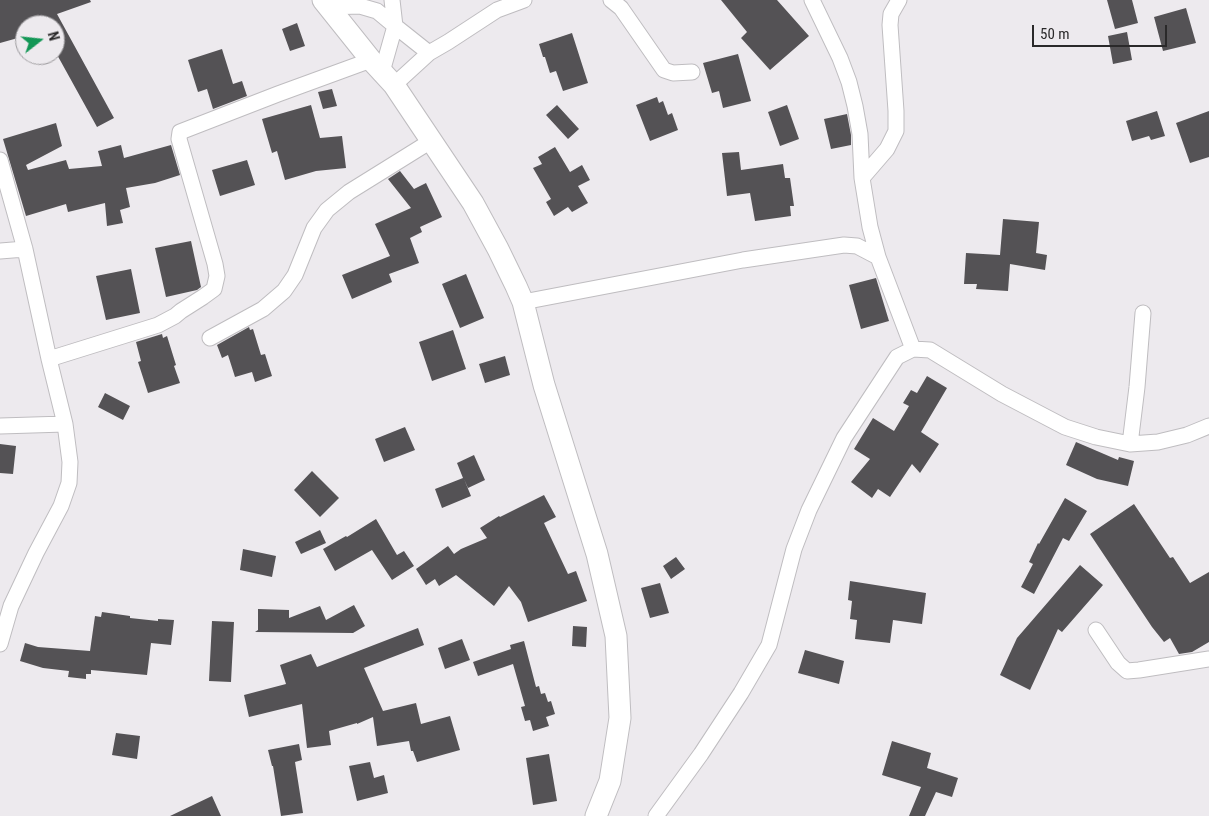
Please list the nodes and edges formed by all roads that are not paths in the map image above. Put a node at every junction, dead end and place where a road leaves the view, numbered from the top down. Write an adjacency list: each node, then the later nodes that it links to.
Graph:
1 (392, 0): 7 (street)
2 (524, 0): 8 (street)
3 (611, 0): 10 (street)
4 (812, 0): 13 (street)
5 (899, 0): 13 (street)
6 (326, 3): 7 (street); 9 (street)
7 (395, 26): 8 (street); 9 (street)
8 (429, 53): 9 (street)
9 (382, 72): 11 (street); 21 (street)
10 (692, 72)
11 (430, 141): 17 (street); 19 (street)
12 (0, 160): 14 (street)
13 (862, 178): 16 (street)
14 (25, 249): 15 (street); 21 (street)
15 (0, 251)
16 (878, 257): 17 (street); 20 (street)
17 (523, 302): 29 (street)
18 (1143, 313): 25 (street)
19 (210, 338)
20 (913, 349): 25 (street); 30 (street)
21 (49, 359): 22 (street)
22 (65, 424): 23 (street); 27 (street)
23 (0, 426)
24 (1209, 426): 25 (street)
25 (1130, 444)
26 (1096, 630): 28 (street)
27 (0, 641)
28 (1209, 659)
29 (596, 816)
30 (656, 816)

